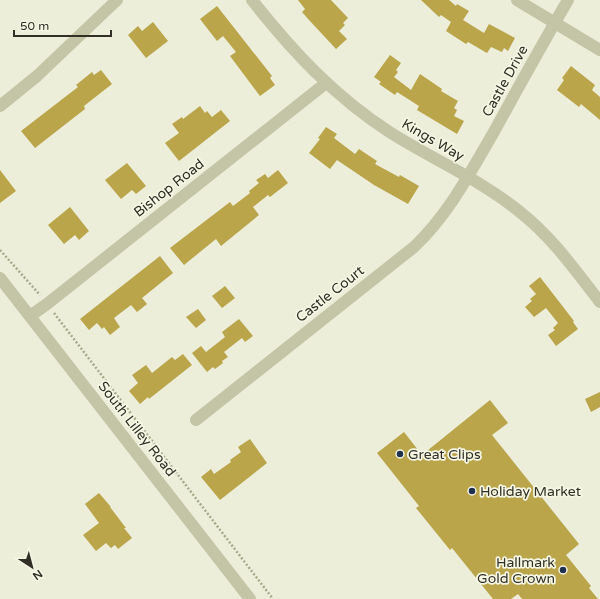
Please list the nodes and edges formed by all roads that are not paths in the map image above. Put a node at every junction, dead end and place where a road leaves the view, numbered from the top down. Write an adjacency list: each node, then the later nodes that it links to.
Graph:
1 (117, 0): 8 (street)
2 (252, 0): 7 (street, Kings Way)
3 (517, 0): 5 (street)
4 (568, 0): 5 (street, Castle Drive)
5 (555, 22): 6 (street); 9 (street, Castle Drive)
6 (600, 50)
7 (326, 83): 9 (street, Kings Way); 12 (street, Bishop Road)
8 (0, 106)
9 (468, 177): 11 (street, Kings Way); 13 (street, Castle Court)
10 (0, 278): 12 (street, South Lilley Road)
11 (600, 302)
12 (30, 316): 14 (street, South Lilley Road)
13 (196, 420)
14 (250, 599)

